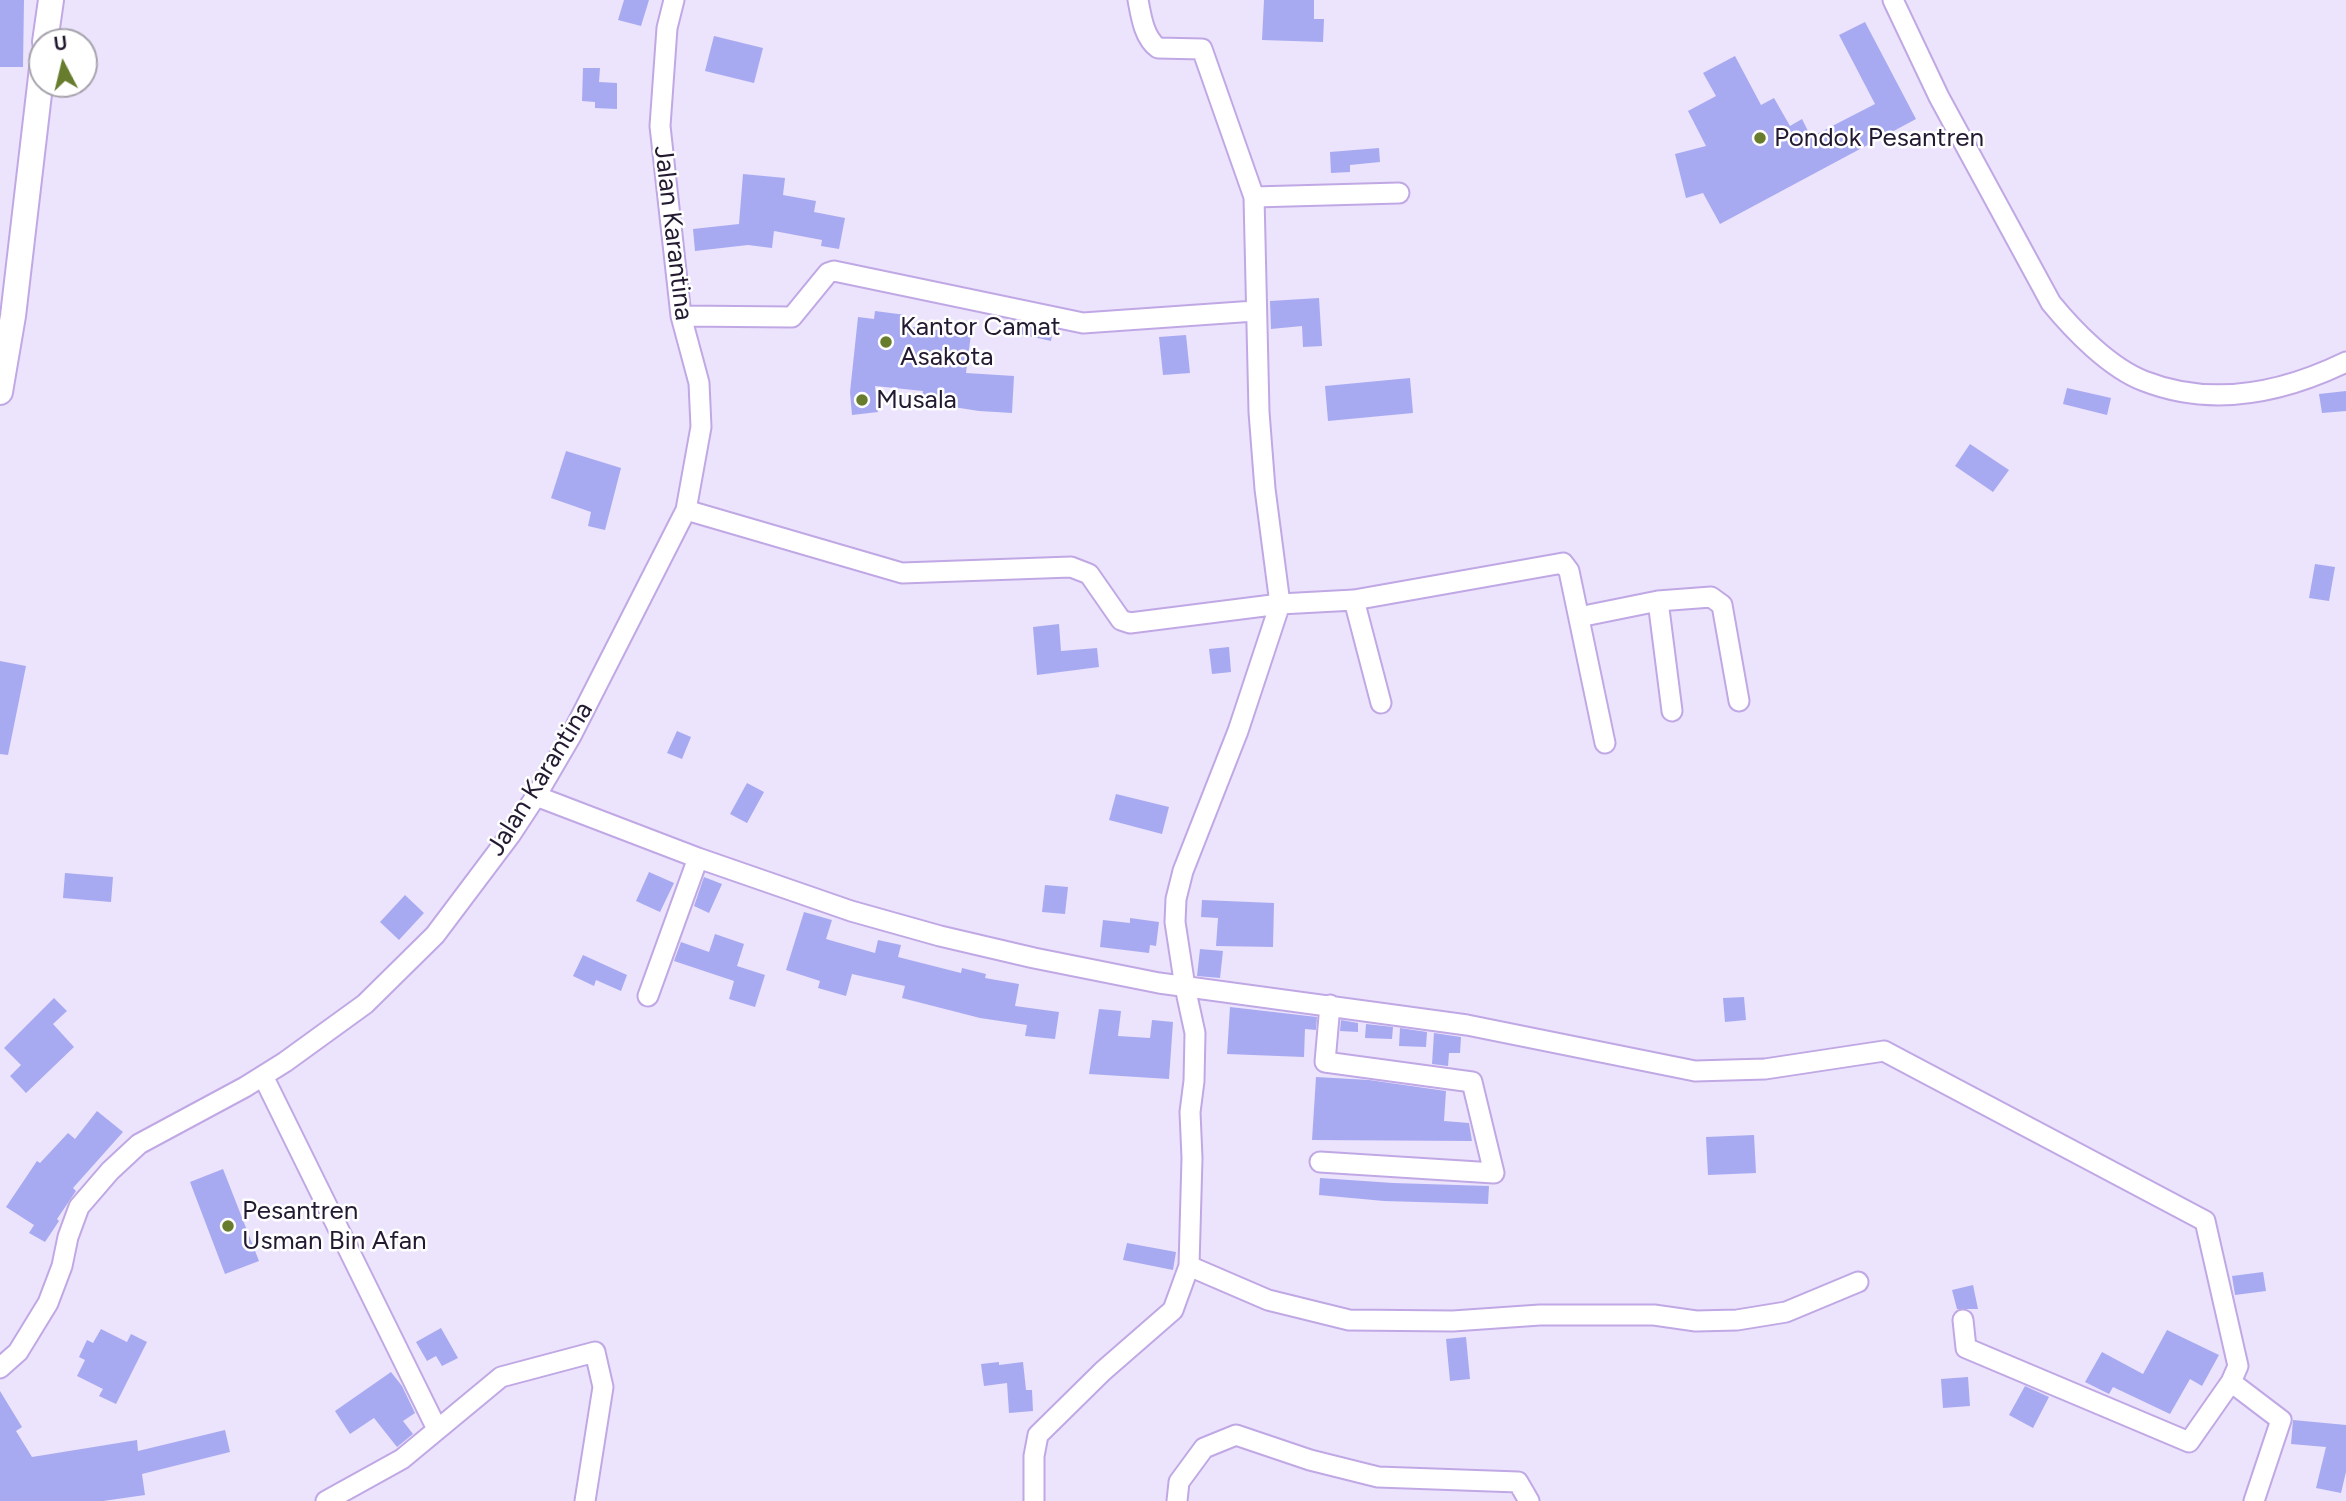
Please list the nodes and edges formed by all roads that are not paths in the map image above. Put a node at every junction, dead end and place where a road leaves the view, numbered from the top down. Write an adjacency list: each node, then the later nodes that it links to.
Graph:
1 (51, 0): 5 (main road)
2 (674, 0): 10 (street, Jalan Karantina)
3 (1138, 0): 8 (street)
4 (1893, 0): 11 (street)
5 (47, 28)
6 (38, 98): 12 (main road)
7 (1399, 193): 8 (street)
8 (1254, 197): 9 (street)
9 (1255, 311): 10 (street); 16 (street)
10 (681, 316): 13 (street, Jalan Karantina)
11 (2346, 362)
12 (0, 392)
13 (686, 510): 16 (street); 22 (street, Jalan Karantina)
14 (1354, 600): 16 (street); 17 (street); 19 (street)
15 (1658, 601): 17 (street); 18 (street); 20 (street)
16 (1280, 604): 24 (street)
17 (1579, 617): 21 (street)
18 (1739, 701)
19 (1381, 703)
20 (1672, 711)
21 (1605, 743)
22 (536, 796): 23 (street); 27 (street, Jalan Karantina)
23 (698, 858): 24 (street); 25 (street)
24 (1185, 987): 26 (street); 29 (street)
25 (648, 996)
26 (1330, 1005): 28 (street); 33 (street)
27 (263, 1076): 32 (street, Jalan Karantina); 34 (street)
28 (1320, 1162)
29 (1189, 1266): 30 (street); 38 (street)
30 (1857, 1282)
31 (1963, 1320): 33 (street)
32 (0, 1368)
33 (2231, 1382): 35 (street)
34 (438, 1429): 36 (street); 37 (street)
35 (2258, 1499)
36 (326, 1501)
37 (585, 1501)
38 (1034, 1501)
39 (1177, 1501): 40 (street)
40 (1529, 1501)

